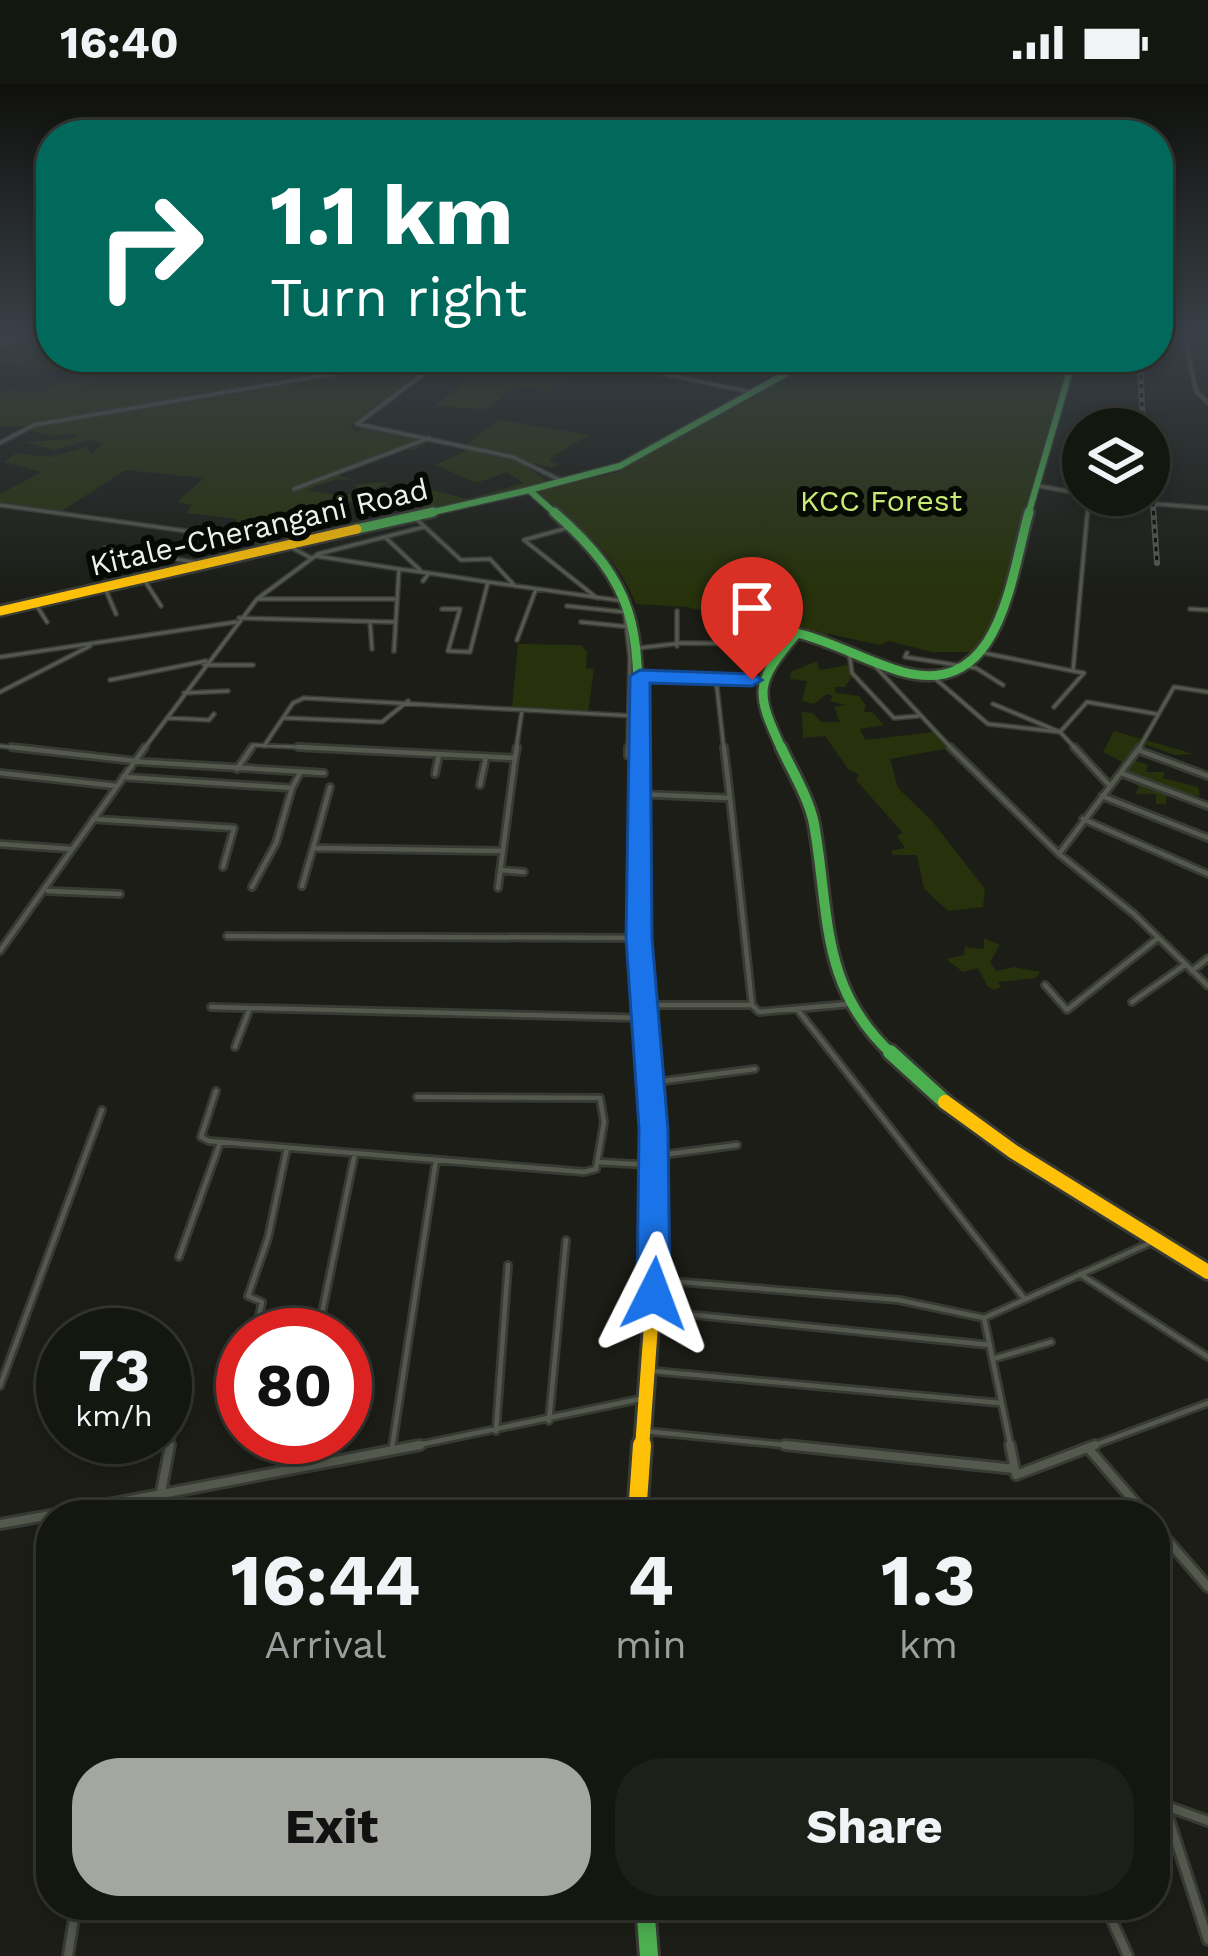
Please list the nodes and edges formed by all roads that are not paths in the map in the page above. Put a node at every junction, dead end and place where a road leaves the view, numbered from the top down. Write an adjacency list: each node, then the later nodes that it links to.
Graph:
1 (73, 418): 6 (street)
2 (364, 418): 5 (street)
3 (706, 418): 7 (main road, Kitale-Cherangani Road)
4 (1057, 418): 8 (main road)
5 (431, 438): 7 (street); 9 (street)
6 (0, 442)
7 (555, 480): 10 (main road, Kitale-Cherangani Road)
8 (1039, 486): 11 (street); 67 (main road)
9 (294, 489)
10 (529, 490): 17 (main road, Kitale-Cherangani Road); 19 (main road)
11 (1062, 490)
12 (0, 505): 14 (street)
13 (1170, 505): 15 (street)
14 (13, 507): 16 (street); 22 (street)
15 (1208, 508)
16 (0, 512)
17 (413, 516): 20 (street); 22 (main road, Kitale-Cherangani Road)
18 (1090, 516): 73 (street)
19 (574, 526): 39 (street); 41 (main road)
20 (424, 527): 21 (street); 34 (street)
21 (386, 537): 24 (street); 29 (street)
22 (287, 545): 24 (street); 27 (main road, Kitale-Cherangani Road)
23 (105, 548): 27 (street)
24 (313, 557): 26 (street); 37 (street)
25 (333, 557): 26 (street)
26 (346, 560): 28 (street)
27 (206, 563): 31 (main road, Kitale-Cherangani Road)
28 (399, 569): 29 (street); 38 (street)
29 (421, 572): 30 (street)
30 (429, 573): 32 (street); 33 (street)
31 (143, 578): 35 (main road, Kitale-Cherangani Road); 42 (street)
32 (423, 581)
33 (488, 582): 34 (street); 44 (street)
34 (516, 586): 36 (street)
35 (104, 587): 40 (main road, Kitale-Cherangani Road); 49 (street)
36 (536, 589): 39 (street); 57 (street)
37 (257, 598): 38 (street); 50 (street)
38 (394, 598): 53 (street)
39 (597, 598): 41 (street)
40 (35, 603): 46 (main road, Kitale-Cherangani Road); 51 (street)
41 (625, 605): 43 (street); 56 (main road)
42 (161, 606)
43 (567, 606)
44 (442, 609)
45 (1190, 609): 47 (street)
46 (0, 610)
47 (1208, 610)
48 (677, 611): 61 (street)
49 (116, 614)
50 (237, 620): 52 (street); 59 (street); 69 (street)
51 (47, 622)
52 (370, 622): 53 (street); 62 (street)
53 (394, 622): 64 (street)
54 (581, 622): 56 (street)
55 (734, 623): 58 (street)
56 (632, 627): 63 (main road); 90 (street)
57 (517, 640)
58 (728, 642): 60 (street); 61 (street)
59 (95, 643): 68 (street); 80 (street)
60 (785, 644): 65 (main road); 78 (main road)
61 (677, 646): 63 (street)
62 (372, 649)
63 (639, 649): 75 (main road)
64 (394, 651)
65 (849, 652): 71 (main road); 91 (street)
66 (907, 653): 72 (street)
67 (984, 653): 72 (main road); 73 (street)
68 (0, 657)
69 (205, 663): 70 (street); 77 (street); 83 (street)
70 (253, 664)
71 (874, 665): 74 (main road); 91 (street)
72 (967, 666): 74 (main road); 79 (street)
73 (1072, 671): 86 (street)
74 (932, 675): 94 (street)
75 (640, 676): 76 (street); 90 (main road)
76 (716, 679): 78 (street); 118 (street)
77 (110, 680)
78 (762, 682): 147 (main road)
79 (1003, 685)
80 (0, 692)
81 (228, 692): 83 (street)
82 (1208, 692): 89 (street)
83 (184, 693): 92 (street)
84 (408, 700): 87 (street); 93 (street); 93 (street)
85 (993, 704): 94 (street)
86 (1054, 707)
87 (522, 709): 90 (street); 101 (street)
88 (214, 714): 92 (street)
89 (1157, 714): 94 (street); 97 (street)
90 (635, 716): 99 (street); 116 (main road)
91 (918, 716): 127 (street)
92 (167, 718): 102 (street)
93 (284, 718): 96 (street)
94 (1060, 732): 113 (street)
95 (0, 746): 102 (street)
96 (265, 746): 98 (street); 103 (street)
97 (1138, 750): 107 (street); 109 (street)
98 (439, 755): 100 (street); 108 (street)
99 (628, 756)
100 (486, 757): 101 (street); 111 (street)
101 (515, 758): 126 (street)
102 (135, 761): 103 (street); 110 (street)
103 (237, 769): 104 (street)
104 (300, 772): 106 (street); 115 (street)
105 (0, 773): 112 (street)
106 (324, 773)
107 (1120, 773): 113 (street); 119 (street)
108 (434, 774)
109 (1208, 776)
110 (123, 777): 112 (street); 115 (street)
111 (480, 785)
112 (116, 786): 120 (street)
113 (1110, 786): 117 (street)
114 (330, 787): 124 (street)
115 (292, 788): 133 (street)
116 (638, 794): 118 (street); 138 (main road)
117 (1102, 796): 121 (street); 122 (street)
118 (730, 798): 148 (street)
119 (1208, 806)
120 (93, 819): 125 (street); 128 (street)
121 (1083, 820): 127 (street); 131 (street)
122 (1208, 838)
123 (0, 844): 125 (street)
124 (313, 848): 126 (street); 132 (street)
125 (71, 850): 135 (street)
126 (502, 851): 129 (street)
127 (1059, 854): 139 (street)
128 (223, 867)
129 (500, 870): 130 (street); 134 (street)
130 (524, 872)
131 (1208, 874)
132 (302, 886)
133 (252, 887)
134 (498, 888)
135 (45, 890): 136 (street); 140 (street)
136 (120, 895)
137 (227, 936): 138 (street)
138 (639, 938): 152 (main road)
139 (1159, 938): 142 (street); 144 (street)
140 (0, 951)
141 (1208, 958): 143 (street)
142 (1186, 964): 143 (street); 146 (street)
143 (1192, 970): 145 (street)
144 (1045, 985)
145 (1208, 986)
146 (1132, 1002)
147 (849, 1004): 151 (street); 167 (main road)
148 (752, 1005): 151 (street); 152 (street)
149 (211, 1006): 150 (street)
150 (250, 1008): 152 (street); 153 (street)
151 (797, 1010): 173 (street)
152 (643, 1012): 155 (main road)
153 (235, 1047)
154 (755, 1069): 155 (street)
155 (650, 1083): 164 (main road)
156 (216, 1091): 159 (street)
157 (417, 1097): 165 (street)
158 (102, 1110): 183 (street)
159 (220, 1143): 161 (street); 168 (street)
160 (737, 1144): 164 (street)
161 (287, 1148): 162 (street); 174 (street)
162 (355, 1152): 163 (street); 175 (street)
163 (436, 1160): 165 (street); 190 (street)
164 (654, 1161): 165 (street); 172 (main road)
165 (597, 1162)
166 (566, 1240): 187 (street)
167 (1157, 1240): 170 (main road); 171 (street)
168 (178, 1257)
169 (508, 1265): 188 (street)
170 (1208, 1272)
171 (1080, 1274): 173 (street); 180 (street)
172 (654, 1280): 176 (main road); 177 (street)
173 (1023, 1298): 177 (street)
174 (261, 1308)
175 (323, 1308)
176 (652, 1311): 179 (street); 182 (main road)
177 (984, 1318): 179 (street)
178 (1051, 1342): 181 (street)
179 (991, 1345): 181 (street)
180 (1208, 1357)
181 (993, 1359): 186 (street)
182 (648, 1370): 184 (main road); 186 (street)
183 (0, 1386)
184 (645, 1398): 187 (street); 189 (main road)
185 (1208, 1402): 191 (street)
186 (1000, 1403): 194 (street)
187 (549, 1421): 188 (street)
188 (496, 1431): 190 (street)
189 (641, 1431): 194 (street); 197 (main road)
190 (392, 1449): 193 (street)
191 (1089, 1449): 194 (street); 198 (street)
192 (166, 1464): 195 (street)
193 (304, 1466): 195 (street)
194 (1015, 1469)
195 (161, 1492): 196 (street)
196 (132, 1500)
197 (638, 1500)
198 (1133, 1500)
199 (36, 1518): 200 (street)
200 (0, 1525)
201 (1170, 1543): 202 (street)
202 (1208, 1587)
203 (1170, 1808): 204 (street)
204 (1208, 1821)
205 (1170, 1832): 209 (street)
206 (74, 1920): 210 (street)
207 (647, 1920): 211 (main road)
208 (1112, 1920): 212 (street)
209 (1208, 1940)
210 (68, 1956)
211 (650, 1956)
212 (1128, 1956)

